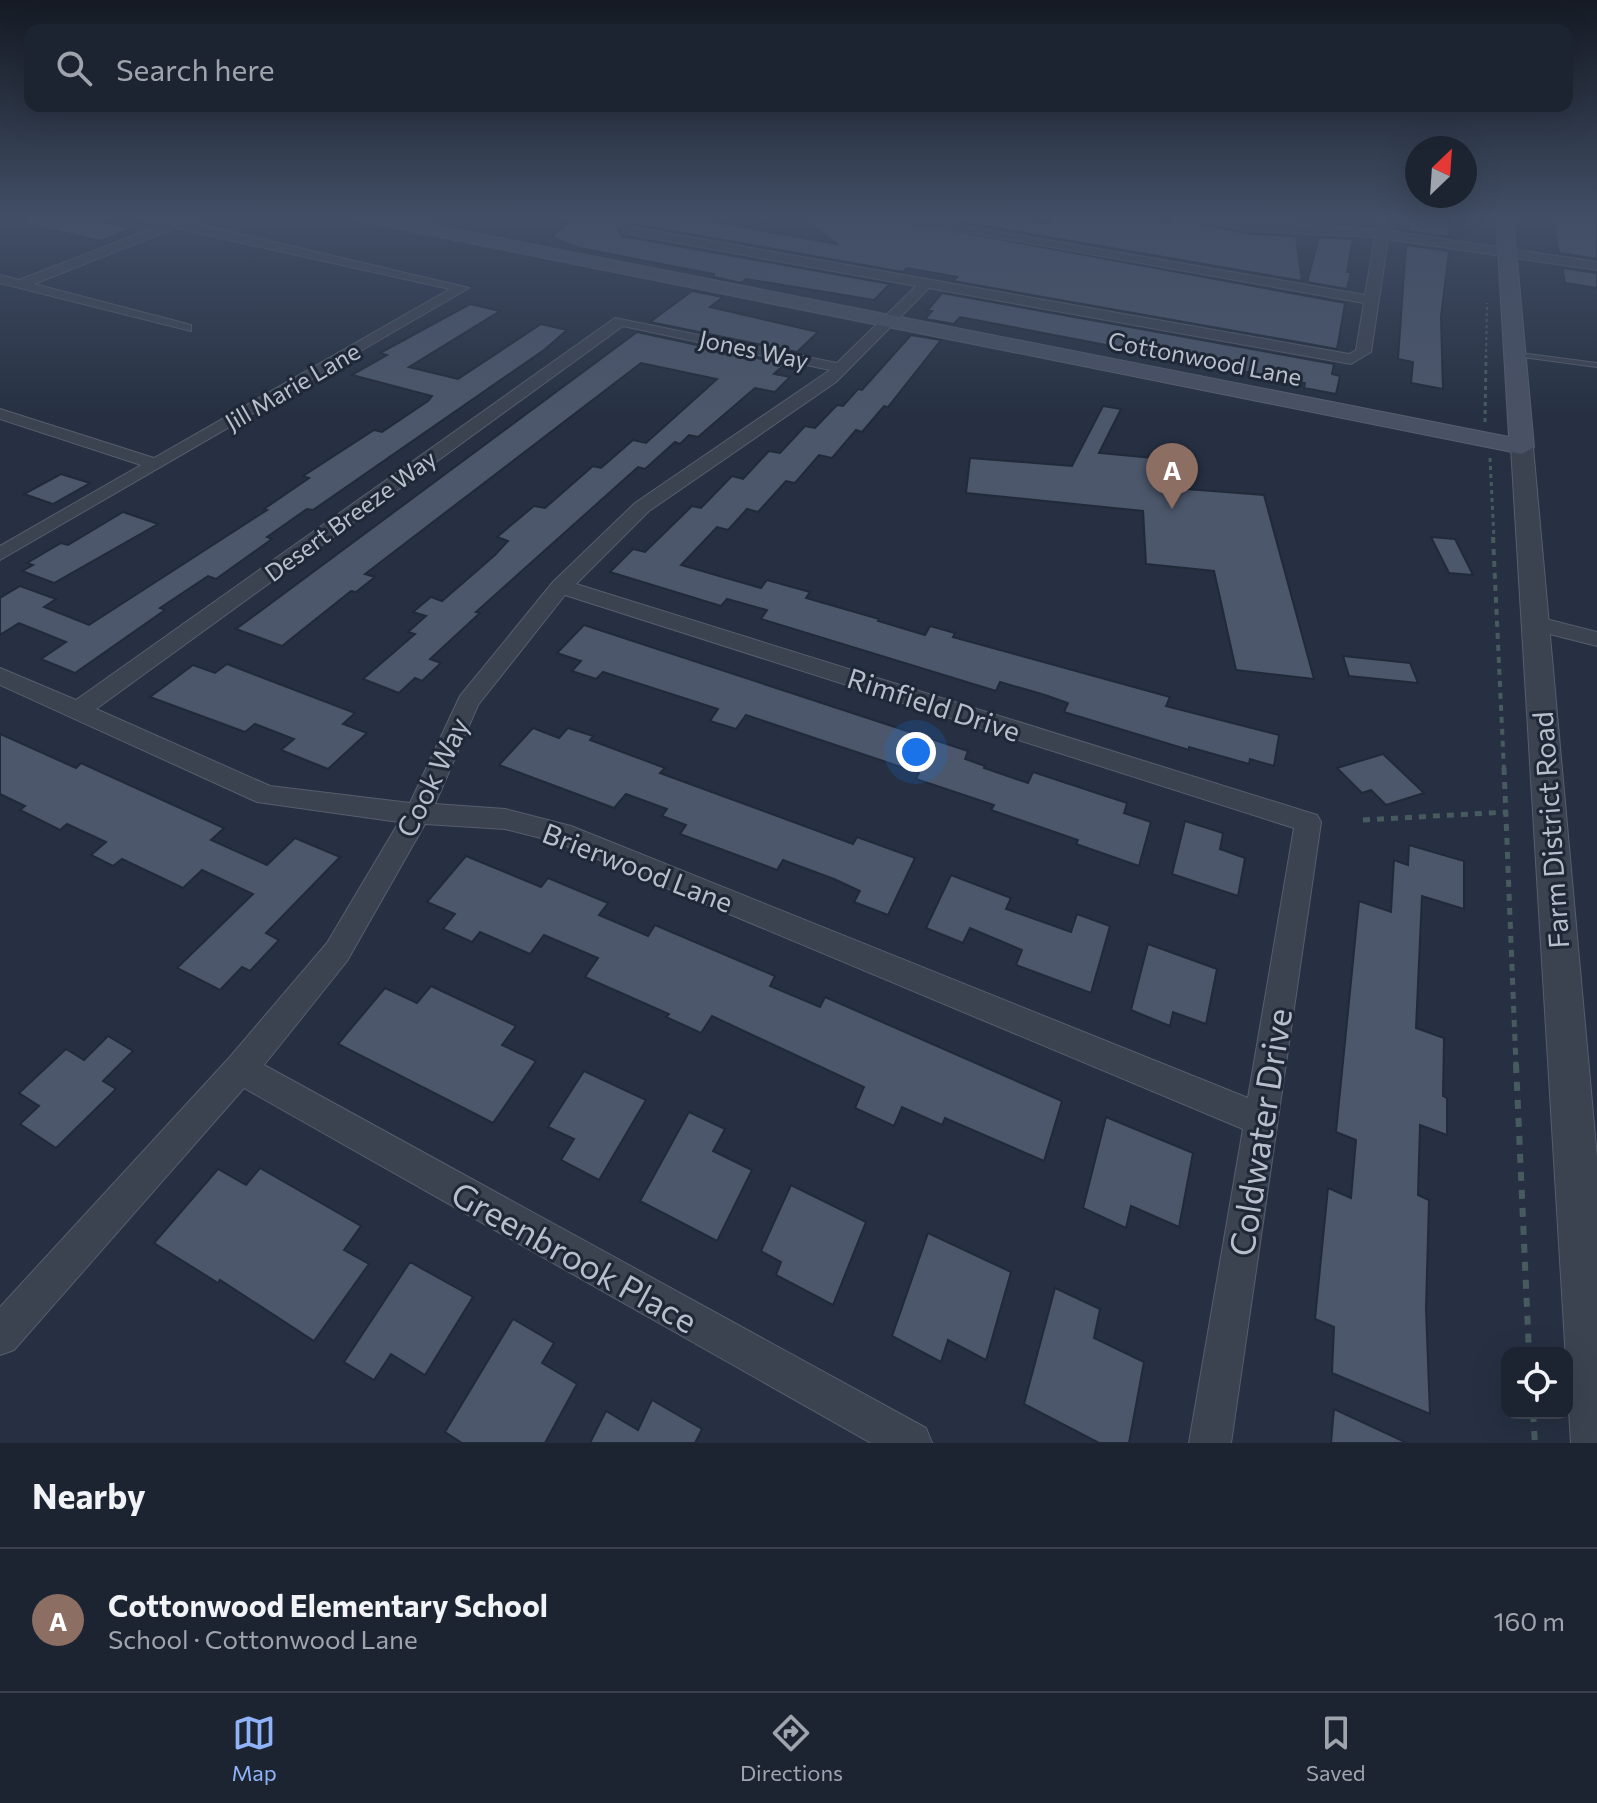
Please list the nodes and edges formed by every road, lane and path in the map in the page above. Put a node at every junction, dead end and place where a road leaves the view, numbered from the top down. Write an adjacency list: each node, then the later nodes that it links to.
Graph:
1 (441, 283): 20 (street, Jill Marie Lane)
2 (699, 283): 12 (main road, Cottonwood Lane)
3 (926, 283): 12 (street, Cook Way)
4 (934, 283): 10 (street)
5 (1275, 283): 10 (street)
6 (1374, 283): 10 (street)
7 (1495, 283): 18 (path)
8 (1503, 283): 14 (main road, Farm District Road)
9 (21, 284): 13 (street)
10 (1372, 300)
11 (620, 321): 16 (street, Jones Way); 26 (street, Desert Breeze Way)
12 (889, 321): 16 (street, Cook Way); 18 (main road, Cottonwood Lane)
13 (186, 328)
14 (1515, 354): 15 (lane); 19 (main road, Farm District Road)
15 (1597, 365)
16 (840, 368): 22 (street, Cook Way)
17 (0, 414): 20 (street)
18 (1485, 440): 19 (main road, Cottonwood Lane); 27 (path)
19 (1522, 447): 23 (street, Farm District Road)
20 (155, 464): 21 (street, Jill Marie Lane)
21 (0, 554)
22 (560, 586): 28 (street, Cook Way); 30 (street, Rimfield Drive)
23 (1534, 623): 24 (street); 35 (street, Farm District Road)
24 (1597, 639)
25 (0, 676): 26 (street, Brierwood Lane)
26 (80, 709): 28 (street, Brierwood Lane)
27 (1507, 812): 29 (path); 34 (path)
28 (417, 815): 31 (street, Cook Way); 32 (street, Brierwood Lane)
29 (1363, 820)
30 (1308, 822): 32 (street, Coldwater Drive)
31 (240, 1069): 33 (street, Cook Way); 37 (street, Greenbrook Place)
32 (1261, 1120): 38 (street, Coldwater Drive)
33 (0, 1336)
34 (1529, 1347)
35 (1595, 1418)
36 (1533, 1419): 39 (path)
37 (911, 1443)
38 (1210, 1443)
39 (1535, 1443)

